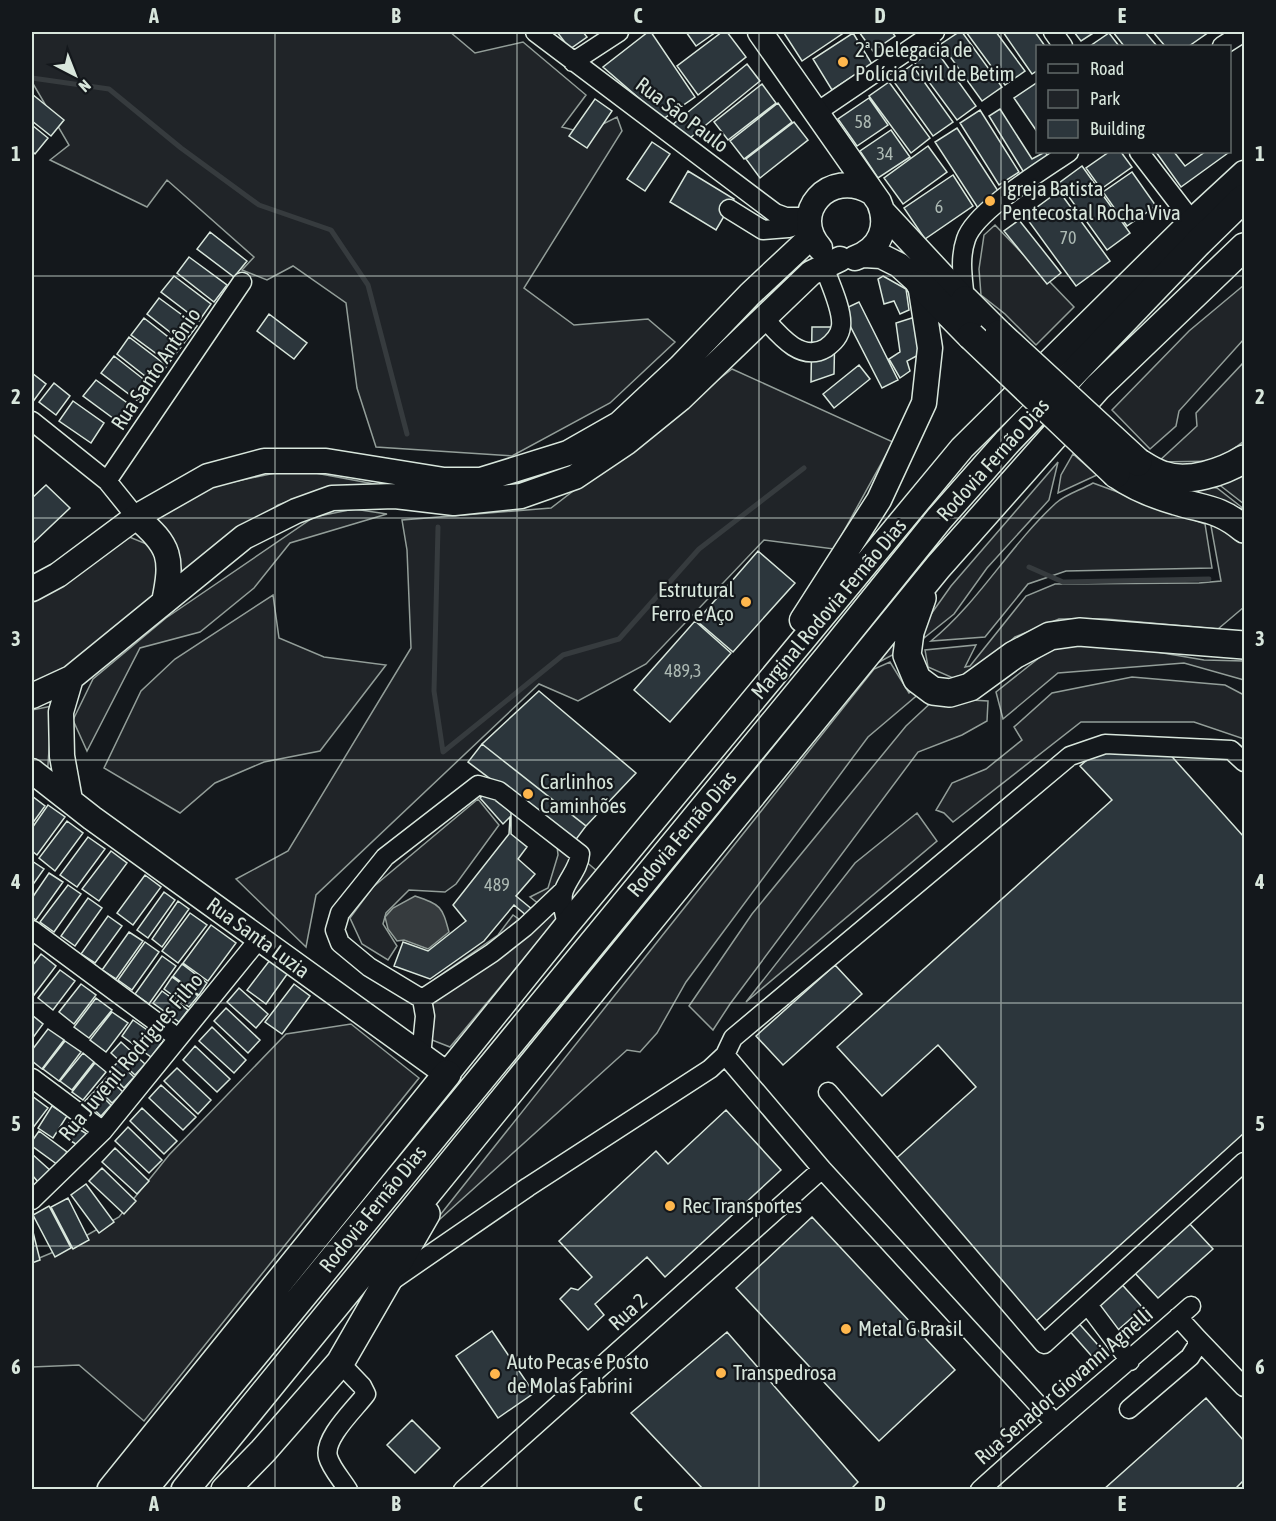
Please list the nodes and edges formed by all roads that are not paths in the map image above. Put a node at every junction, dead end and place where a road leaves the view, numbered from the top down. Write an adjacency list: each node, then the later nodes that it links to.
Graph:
1 (535, 32): 9 (street, Rua São Paulo)
2 (619, 32): 9 (street)
3 (760, 32): 10 (main road)
4 (935, 32): 10 (street)
5 (1053, 32): 7 (street)
6 (1244, 32): 8 (street)
7 (1062, 45)
8 (1224, 45)
9 (573, 62): 21 (street, Rua São Paulo)
10 (817, 112): 11 (main road)
11 (832, 135): 15 (main road); 16 (main road)
12 (1068, 153): 27 (street)
13 (1140, 153): 20 (street)
14 (1245, 173): 20 (main road, Marginal Rodovia Fernão Dias)
15 (824, 192): 16 (main road); 21 (main road)
16 (871, 192): 19 (main road)
17 (1245, 198): 71 (highway, Rodovia Fernão Dias)
18 (729, 208): 21 (street)
19 (884, 213): 23 (main road); 27 (main road)
20 (1192, 221): 42 (main road, Marginal Rodovia Fernão Dias)
21 (811, 224): 24 (main road); 33 (main road)
22 (1242, 250): 35 (highway, Rodovia Fernão Dias)
23 (864, 255): 24 (main road); 26 (main road)
24 (832, 263): 28 (main road); 28 (street)
25 (242, 282): 32 (street, Rua Santo Antônio)
26 (920, 284): 31 (highway, bridge); 42 (main road)
27 (965, 300): 31 (highway, bridge)
28 (764, 318): 37 (main road)
29 (32, 421): 32 (street)
30 (1245, 459): 31 (highway)
31 (1127, 468): 34 (highway)
32 (107, 481): 33 (street)
33 (136, 517): 36 (main road); 37 (main road)
34 (1245, 529)
35 (938, 567): 39 (highway); 58 (highway, Rodovia Fernão Dias)
36 (32, 589)
37 (164, 602): 40 (main road)
38 (1245, 625): 39 (highway)
39 (1232, 644)
40 (71, 678): 41 (main road); 45 (main road)
41 (32, 696)
42 (737, 720): 47 (main road, Marginal Rodovia Fernão Dias)
43 (1245, 762): 52 (street)
44 (32, 771): 45 (main road, Rua Santa Luzia)
45 (70, 800): 49 (main road, Rua Santa Luzia)
46 (564, 890): 47 (street); 50 (street); 50 (street)
47 (567, 925): 54 (main road, Marginal Rodovia Fernão Dias)
48 (32, 930): 51 (street)
49 (259, 939): 51 (street, Rua Juvenil Rodrigues Filho); 53 (main road, Rua Santa Luzia)
50 (422, 999): 53 (street)
51 (178, 1038): 57 (street, Rua Juvenil Rodrigues Filho)
52 (725, 1055): 60 (street); 62 (street)
53 (421, 1056): 54 (main road, Rua Santa Luzia)
54 (447, 1074): 70 (highway)
55 (32, 1078): 57 (street)
56 (828, 1092): 63 (street)
57 (103, 1131): 61 (street, Rua Juvenil Rodrigues Filho)
58 (464, 1148): 62 (highway); 72 (highway, Rodovia Fernão Dias)
59 (1245, 1162): 63 (street)
60 (822, 1168): 69 (street); 75 (street, Rua 2)
61 (32, 1200)
62 (386, 1285): 66 (highway)
63 (1088, 1305): 65 (street)
64 (1197, 1338): 65 (street, Rua Senador Giovanni Agnelli); 67 (street); 68 (street)
65 (1130, 1360): 69 (street, Rua Senador Giovanni Agnelli)
66 (340, 1363): 73 (highway); 74 (street)
67 (1245, 1387)
68 (1129, 1409)
69 (1054, 1422): 76 (street, Rua Senador Giovanni Agnelli)
70 (111, 1490)
71 (143, 1490)
72 (185, 1490)
73 (225, 1490)
74 (348, 1490)
75 (463, 1490)
76 (980, 1490)

